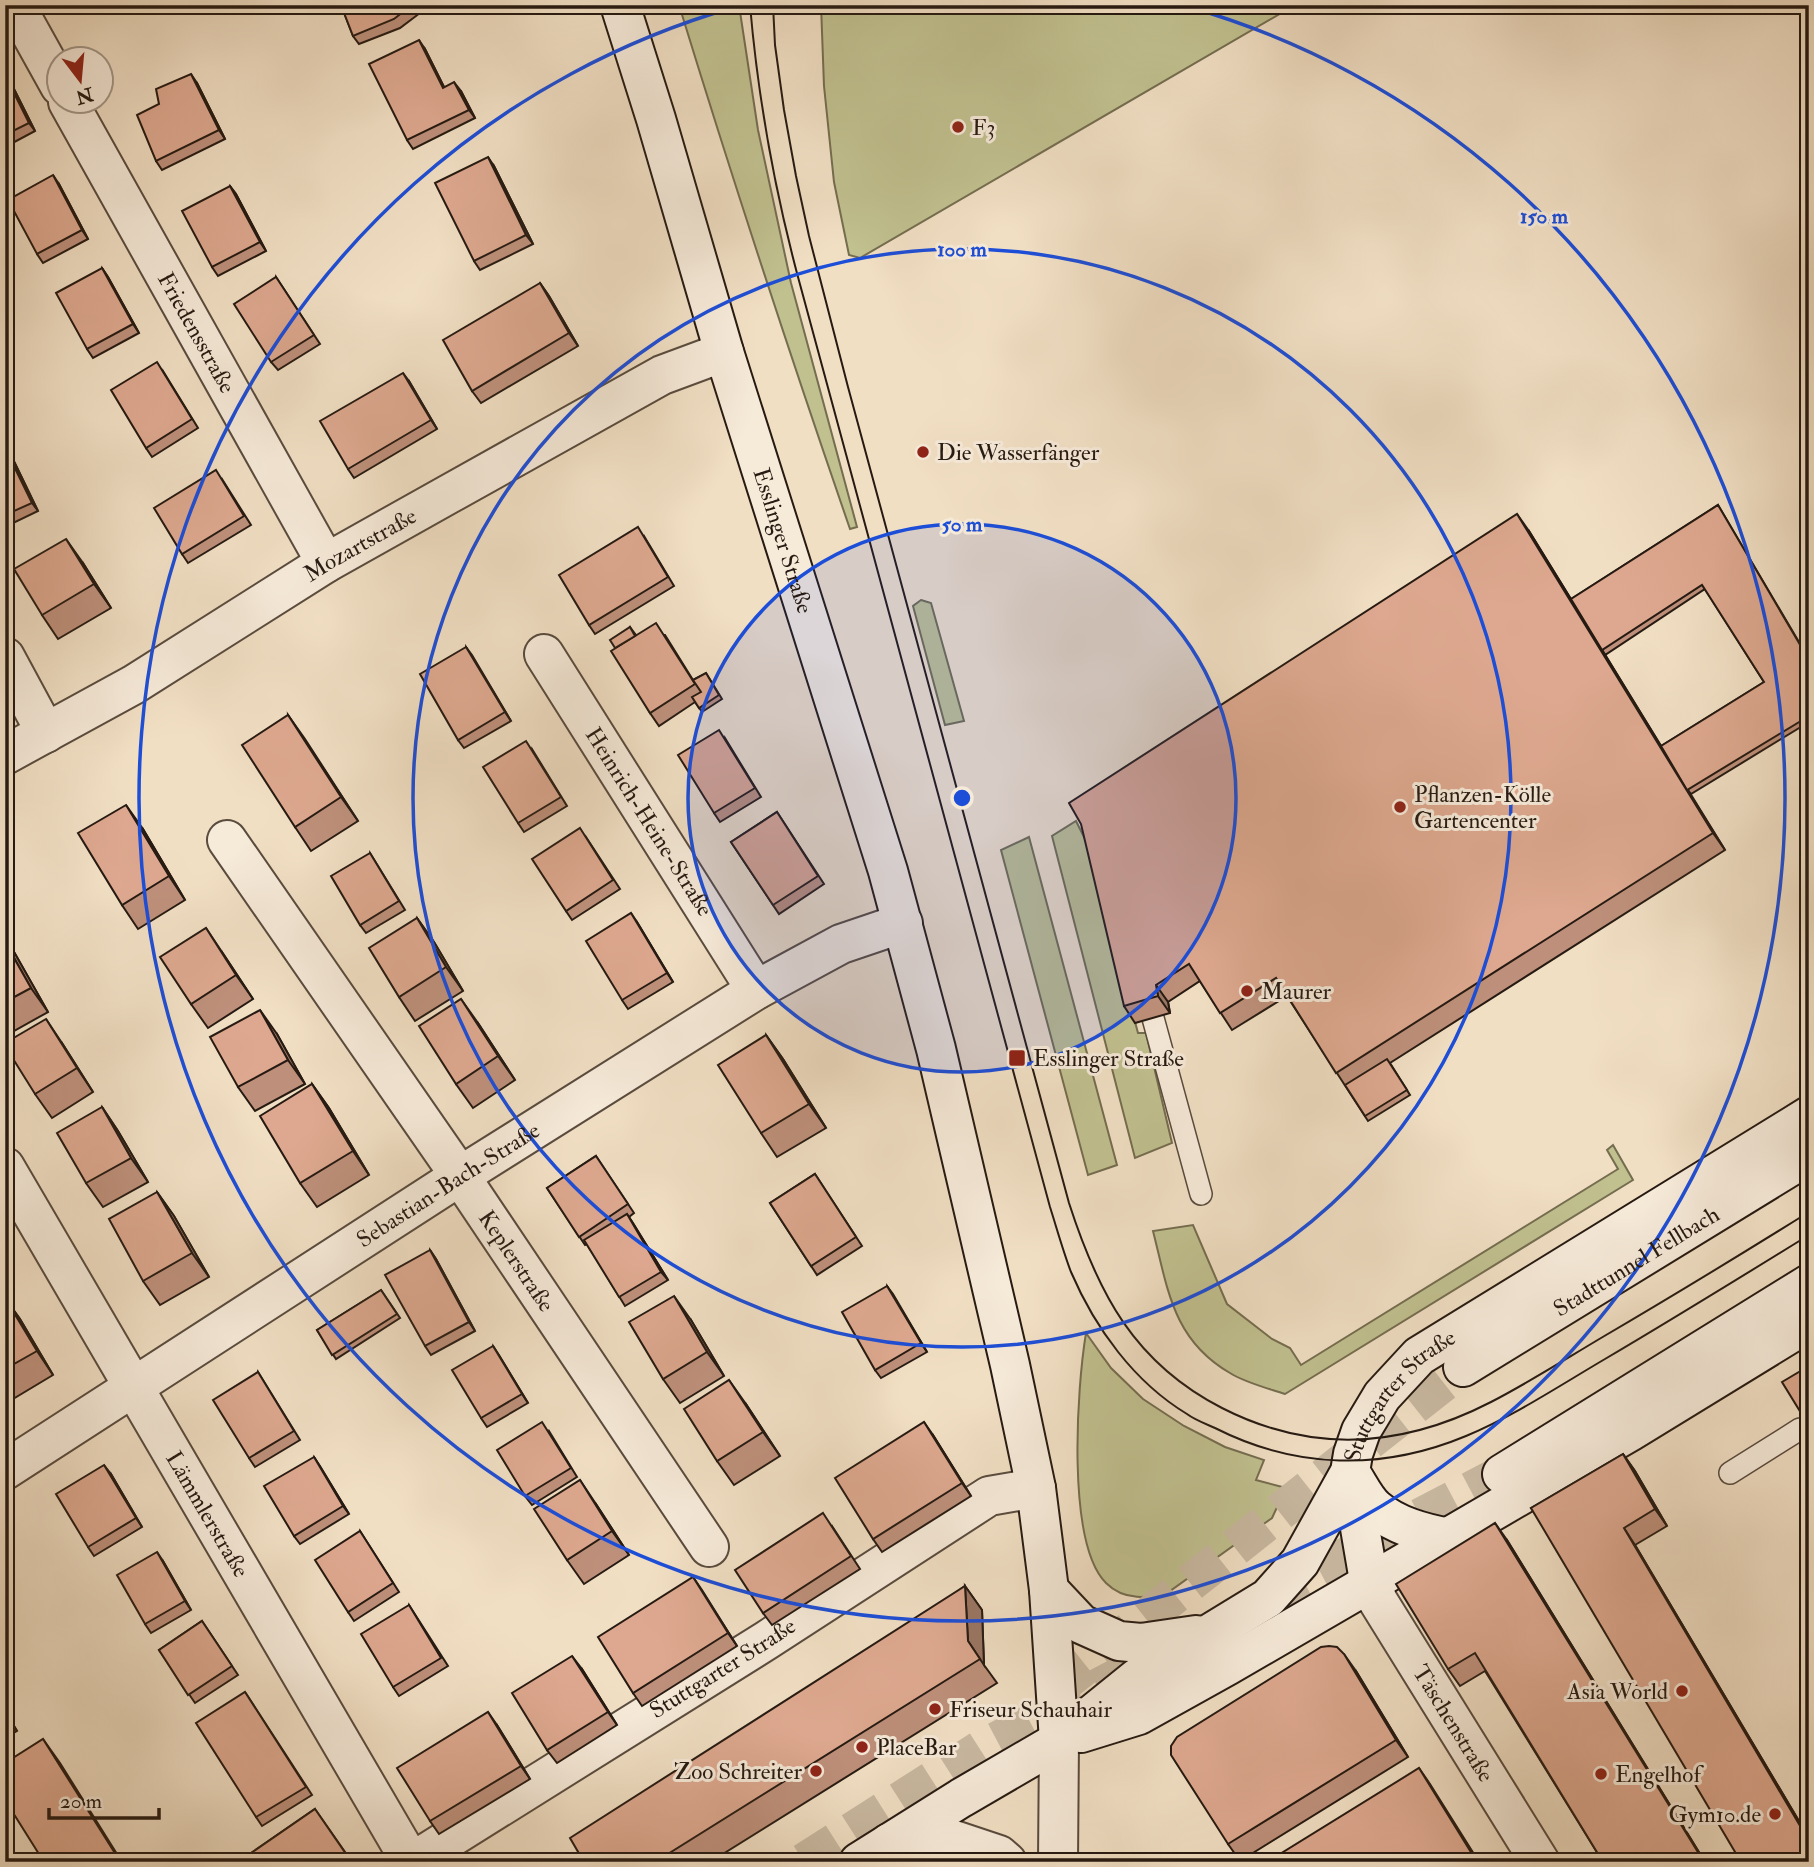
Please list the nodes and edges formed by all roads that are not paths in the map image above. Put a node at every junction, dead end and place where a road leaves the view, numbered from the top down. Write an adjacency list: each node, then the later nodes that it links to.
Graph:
1 (19, 5): 3 (street)
2 (620, 5): 5 (street, Esslinger Straße)
3 (46, 61)
4 (76, 116): 6 (street, Friedensstraße)
5 (724, 352): 6 (street, Mozartstraße); 12 (street, Esslinger Straße)
6 (326, 563): 9 (street, Mozartstraße)
7 (544, 654): 13 (street, Heinrich-Heine-Straße)
8 (5, 657): 9 (street)
9 (46, 733): 10 (street, Mozartstraße)
10 (5, 755)
11 (227, 840): 18 (street, Keplerstraße)
12 (903, 923): 13 (street, Sebastian-Bach-Straße); 29 (street, Esslinger Straße)
13 (756, 990): 18 (street, Sebastian-Bach-Straße)
14 (1153, 1018): 19 (lane)
15 (1809, 1116): 26 (street, Stuttgarter Straße)
16 (1809, 1155): 22 (street, Stadttunnel Fellbach)
17 (5, 1167): 23 (street, Lämmlerstraße)
18 (460, 1175): 23 (street, Sebastian-Bach-Straße); 31 (street, Keplerstraße)
19 (1201, 1194)
20 (1809, 1284): 28 (street)
21 (1809, 1322): 30 (street, Stuttgarter Straße)
22 (1463, 1367)
23 (134, 1385): 25 (street, Sebastian-Bach-Straße); 37 (street, Lämmlerstraße)
24 (1800, 1429): 27 (lane)
25 (5, 1470)
26 (1350, 1472): 30 (street); 32 (street, Täschenstraße); 34 (street, Stuttgarter Straße)
27 (1730, 1473)
28 (1502, 1475)
29 (1036, 1488): 33 (street, Esslinger Straße); 37 (street, Stuttgarter Straße)
30 (1449, 1538): 32 (street, Stuttgarter Straße)
31 (709, 1546)
32 (1371, 1583): 35 (street, Stuttgarter Straße); 40 (street, Täschenstraße)
33 (1049, 1590): 34 (street); 35 (street, Esslinger Straße)
34 (1212, 1633): 35 (street, Stuttgarter Straße)
35 (1059, 1741): 36 (street, Stuttgarter Straße); 39 (street, Esslinger Straße)
36 (878, 1854): 38 (street)
37 (411, 1862)
38 (1007, 1862)
39 (1058, 1862)
40 (1540, 1862)

